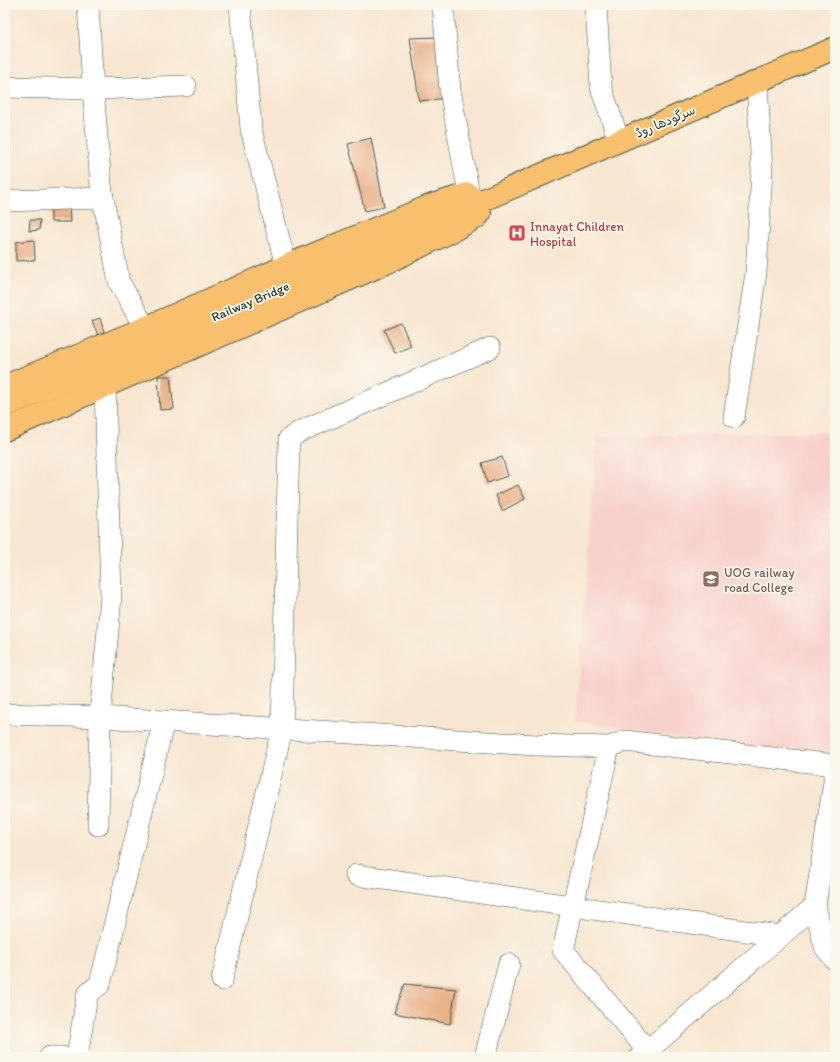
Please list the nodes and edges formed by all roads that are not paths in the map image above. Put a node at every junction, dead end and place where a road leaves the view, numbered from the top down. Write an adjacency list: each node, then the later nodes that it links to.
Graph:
1 (88, 5): 9 (street)
2 (240, 5): 15 (street)
3 (443, 5): 11 (street)
4 (596, 5): 10 (street)
5 (835, 48): 6 (main road, سرگودھا روڈ)
6 (757, 82): 10 (main road, سرگودھا روڈ); 21 (street)
7 (186, 86): 9 (street)
8 (5, 87): 9 (street)
9 (93, 89): 13 (street)
10 (619, 141): 12 (main road, سرگودھا روڈ)
11 (469, 194): 12 (main road); 15 (main road)
12 (495, 195): 19 (main road); 20 (main road, Railway Bridge)
13 (103, 198): 14 (street); 16 (street)
14 (5, 201)
15 (286, 266): 16 (main road)
16 (145, 328): 18 (main road)
17 (490, 348): 26 (street)
18 (5, 386)
19 (105, 386): 22 (main road); 24 (street)
20 (5, 406)
21 (734, 417)
22 (5, 430)
23 (5, 714): 24 (street)
24 (100, 717): 25 (street); 30 (street)
25 (164, 721): 26 (street); 41 (street)
26 (282, 729): 27 (street); 37 (street)
27 (609, 747): 28 (street); 32 (street)
28 (835, 766)
29 (834, 785): 33 (street)
30 (98, 825)
31 (356, 875): 32 (street)
32 (574, 906): 34 (street); 38 (street)
33 (815, 906): 34 (street); 35 (street)
34 (780, 936): 38 (street)
35 (832, 952)
36 (509, 964): 42 (street)
37 (222, 980)
38 (647, 1055)
39 (50, 1057): 40 (street)
40 (62, 1057)
41 (73, 1057)
42 (485, 1057)

